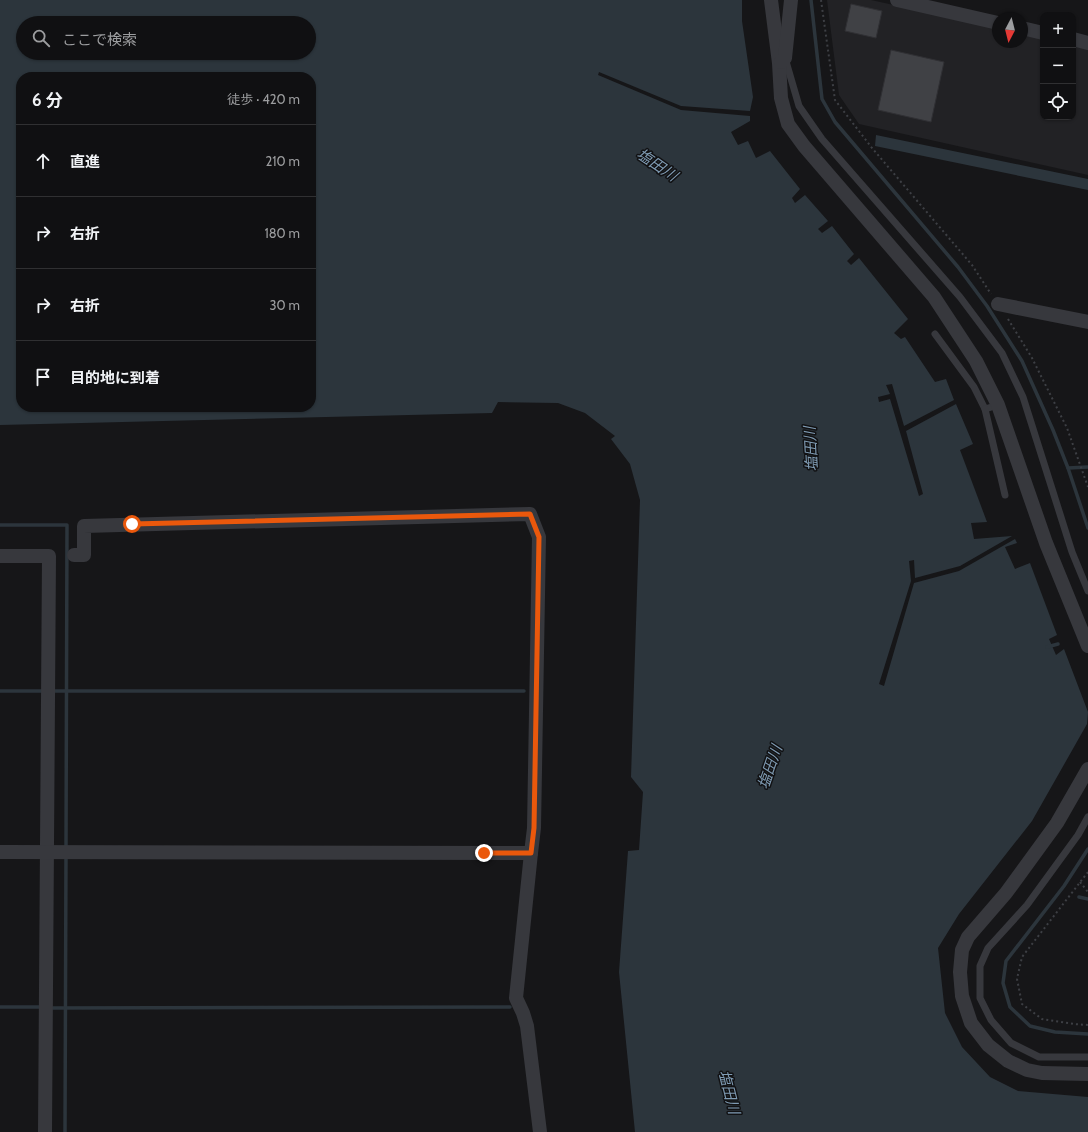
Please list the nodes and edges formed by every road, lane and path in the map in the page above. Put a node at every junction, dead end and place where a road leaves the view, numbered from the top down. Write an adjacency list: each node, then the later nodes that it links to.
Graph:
1 (771, 0): 10 (street)
2 (790, 0): 10 (street)
3 (821, 0): 11 (path)
4 (897, 0): 5 (street)
5 (992, 21)
6 (1028, 29): 7 (street)
7 (1040, 31)
8 (1076, 40): 9 (street)
9 (1088, 42)
10 (782, 61): 14 (street); 19 (lane)
11 (998, 304): 12 (street); 15 (path)
12 (1088, 322)
13 (935, 334): 14 (lane)
14 (991, 407): 16 (lane); 20 (street)
15 (1088, 488)
16 (1005, 495)
17 (74, 555): 25 (street)
18 (0, 556): 24 (street)
19 (1088, 591)
20 (1088, 646)
21 (1088, 769): 31 (street)
22 (1088, 817): 30 (lane)
23 (0, 852): 24 (street)
24 (52, 852): 25 (street); 32 (street)
25 (531, 853): 33 (street)
26 (1088, 872): 27 (path)
27 (1080, 882): 28 (path); 29 (path)
28 (1088, 892)
29 (1088, 1024)
30 (1088, 1057)
31 (1088, 1074)
32 (45, 1132)
33 (540, 1132)

